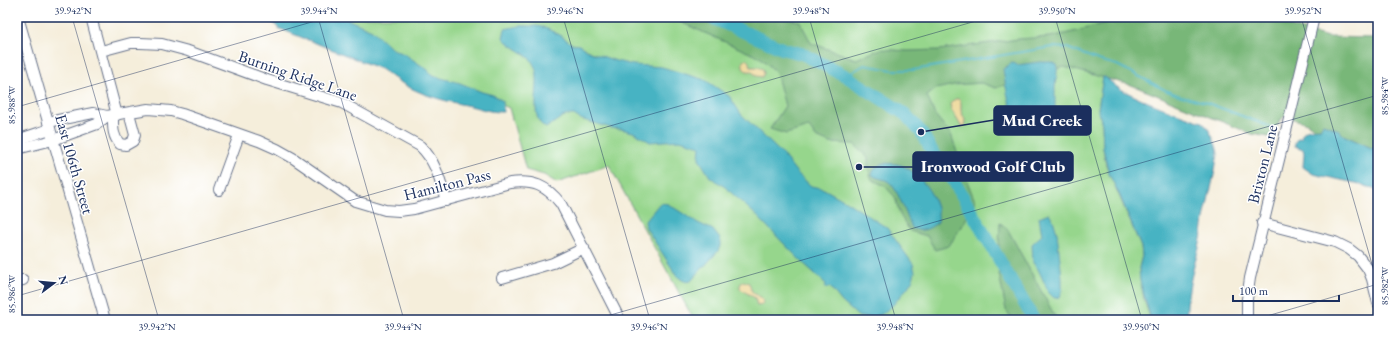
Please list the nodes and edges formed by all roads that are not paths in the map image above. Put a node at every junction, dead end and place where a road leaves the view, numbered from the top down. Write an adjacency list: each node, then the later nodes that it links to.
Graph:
1 (18, 17): 7 (street, East 106th Street)
2 (91, 17): 4 (street)
3 (1314, 17): 14 (street, Brixton Lane)
4 (101, 51): 6 (street); 13 (street, Burning Ridge Lane)
5 (129, 113): 6 (street, Hamilton Pass); 6 (street); 8 (street, Hamilton Pass)
6 (112, 115): 7 (street, Hamilton Pass); 10 (street, Hamilton Pass)
7 (49, 126): 9 (street, Hamilton Pass); 10 (street, East 106th Street)
8 (239, 135): 12 (street); 13 (street, Hamilton Pass)
9 (17, 140)
10 (53, 140): 11 (street, Hamilton Pass); 18 (street, East 106th Street)
11 (17, 149)
12 (220, 190)
13 (446, 201): 15 (street, Hamilton Pass)
14 (1262, 223): 17 (street); 20 (street, Brixton Lane)
15 (584, 248): 16 (street); 19 (street, Hamilton Pass)
16 (502, 278)
17 (1378, 303)
18 (105, 320)
19 (620, 320)
20 (1247, 320)

